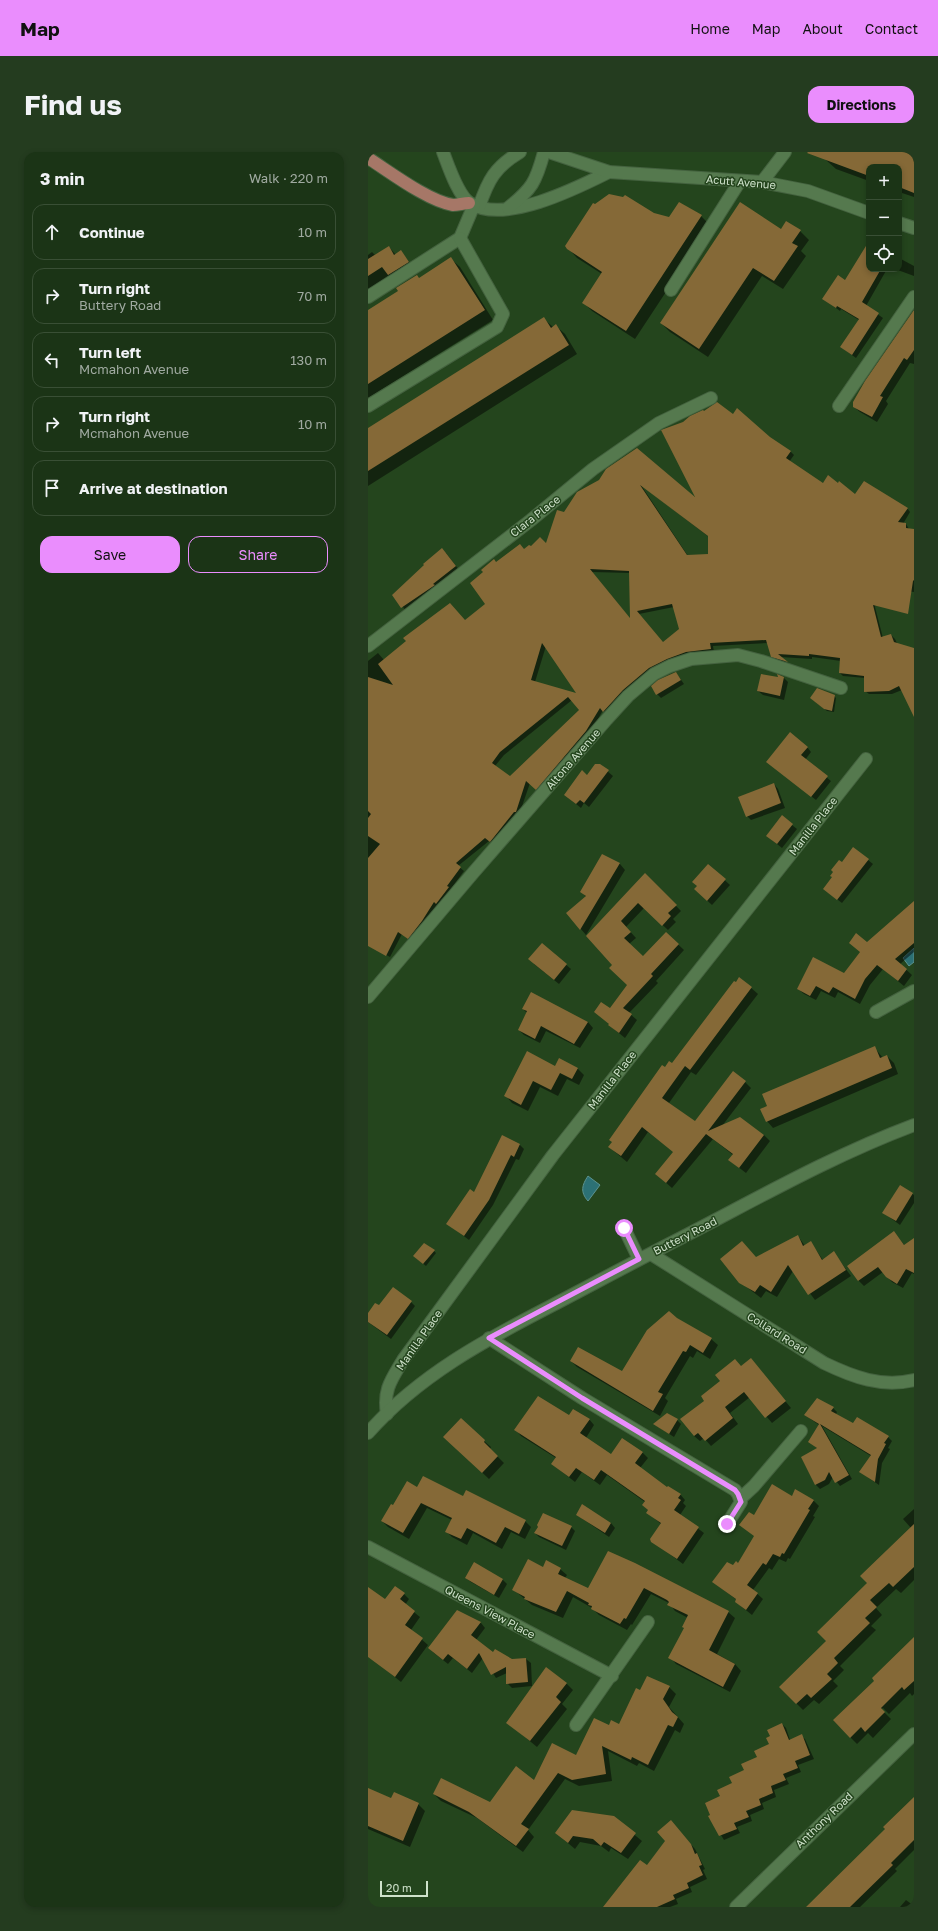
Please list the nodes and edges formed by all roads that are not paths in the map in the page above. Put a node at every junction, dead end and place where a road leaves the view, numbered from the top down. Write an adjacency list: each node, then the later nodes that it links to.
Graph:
1 (443, 152): 10 (street)
2 (520, 152): 10 (street)
3 (544, 152): 11 (street)
4 (549, 152): 7 (street, Acutt Avenue)
5 (785, 152): 9 (street)
6 (368, 158): 10 (main road)
7 (609, 172): 8 (street, Acutt Avenue); 11 (street, Acutt Avenue)
8 (740, 181): 9 (street, Acutt Avenue); 16 (street)
9 (762, 182): 12 (street, Acutt Avenue)
10 (474, 205): 11 (street, Acutt Avenue); 15 (street)
11 (506, 209)
12 (866, 212)
13 (902, 224): 14 (street)
14 (914, 228)
15 (460, 238): 17 (street); 20 (street)
16 (671, 290)
17 (368, 297)
18 (914, 297): 21 (street)
19 (711, 398): 22 (street, Clara Place)
20 (368, 406)
21 (839, 406)
22 (368, 646)
23 (841, 688): 26 (street, Altona Avenue)
24 (866, 759): 34 (street, Manilla Place)
25 (914, 991): 27 (street)
26 (368, 997)
27 (876, 1012)
28 (914, 1125): 30 (street, Buttery Road)
29 (624, 1228): 31 (street)
30 (651, 1254): 31 (street, Buttery Road); 33 (street, Collard Road)
31 (639, 1259): 32 (street, Buttery Road)
32 (489, 1338): 34 (street, Buttery Road); 37 (street)
33 (914, 1380)
34 (387, 1414): 36 (street, Buttery Road)
35 (800, 1431): 37 (street)
36 (368, 1433)
37 (741, 1498): 38 (street)
38 (727, 1524)
39 (368, 1547): 41 (street, Queens View Place)
40 (648, 1622): 41 (street)
41 (612, 1676): 42 (street)
42 (576, 1725)
43 (914, 1734): 44 (street, Anthony Road)
44 (736, 1907)

